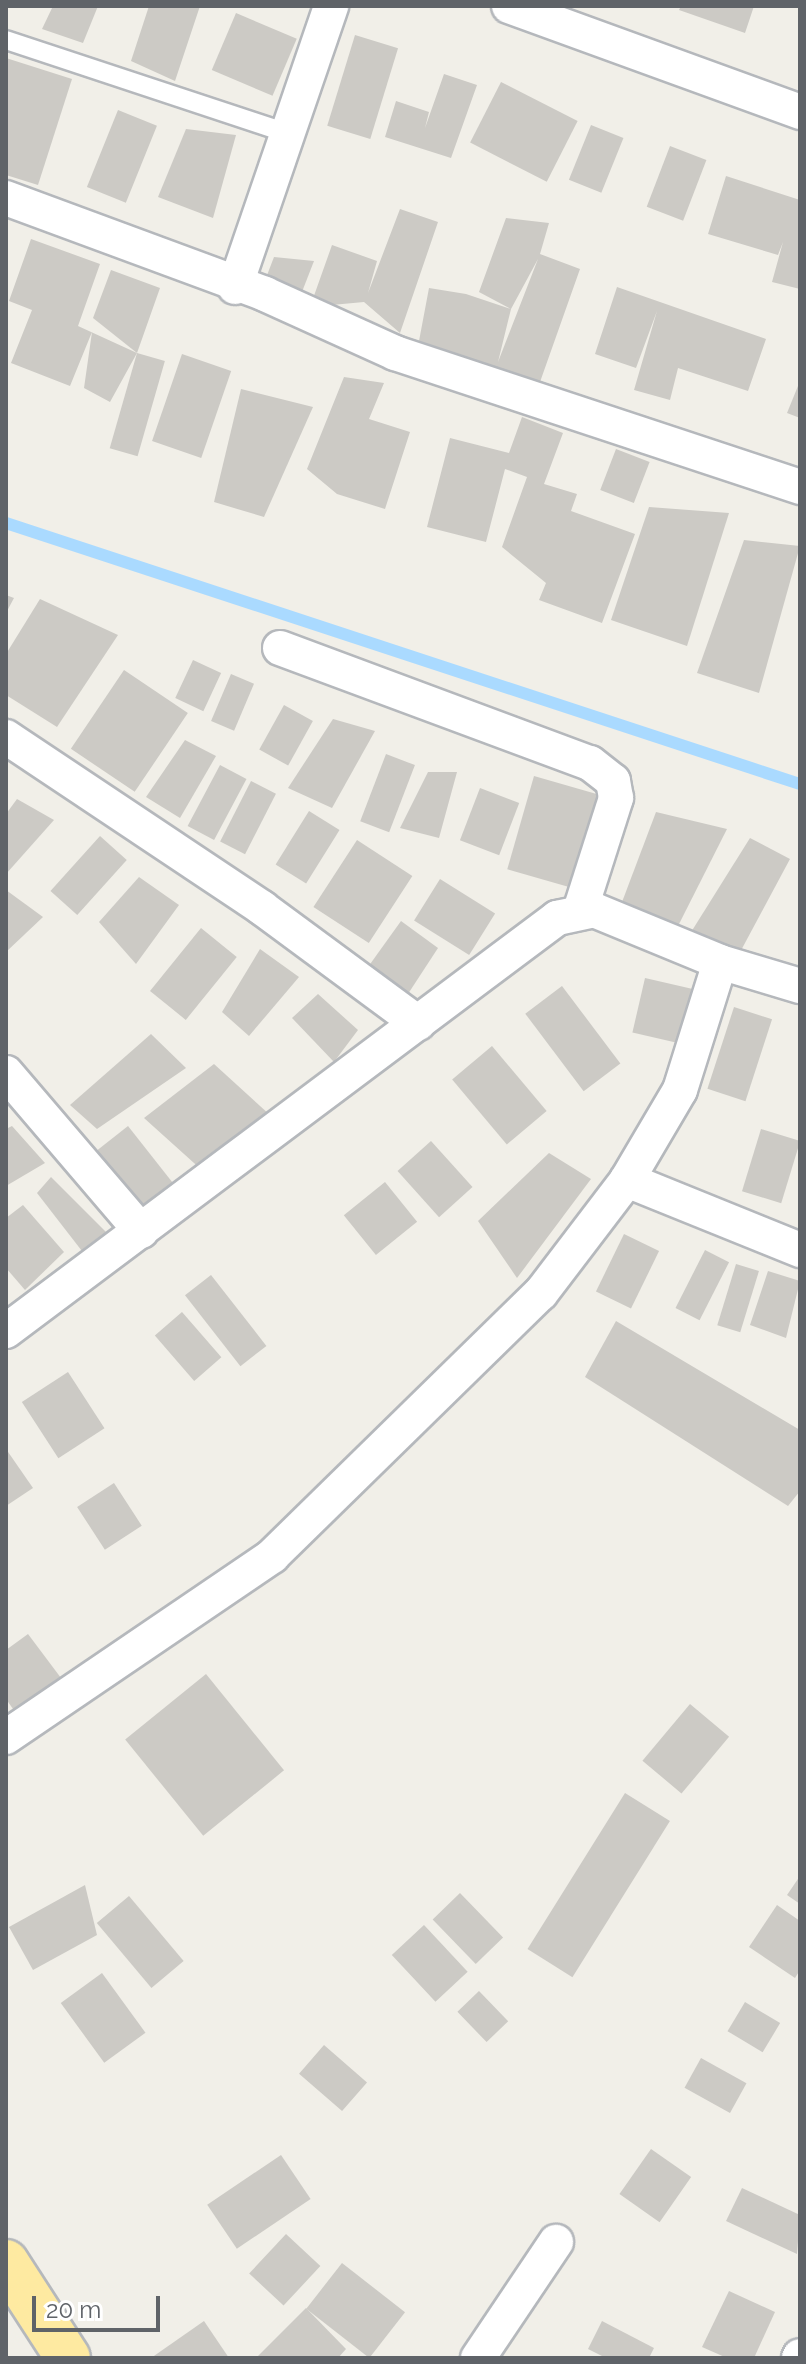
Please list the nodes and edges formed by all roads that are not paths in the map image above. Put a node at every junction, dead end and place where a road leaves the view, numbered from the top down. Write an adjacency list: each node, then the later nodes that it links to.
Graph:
1 (331, 6): 5 (street)
2 (509, 6): 4 (street)
3 (6, 40): 5 (lane)
4 (800, 112)
5 (288, 133): 7 (street)
6 (6, 198): 7 (street)
7 (235, 287): 8 (street)
8 (800, 487)
9 (280, 648): 11 (street)
10 (6, 737): 14 (street)
11 (580, 911): 12 (street); 14 (street)
12 (720, 962): 13 (street); 16 (street)
13 (800, 986)
14 (418, 1023): 17 (street)
15 (6, 1073): 17 (street)
16 (627, 1180): 18 (street); 20 (street)
17 (141, 1231): 19 (street)
18 (800, 1250)
19 (6, 1331)
20 (6, 1737)
21 (556, 2242): 24 (street)
22 (6, 2262): 23 (highway)
23 (68, 2358)
24 (478, 2358)

